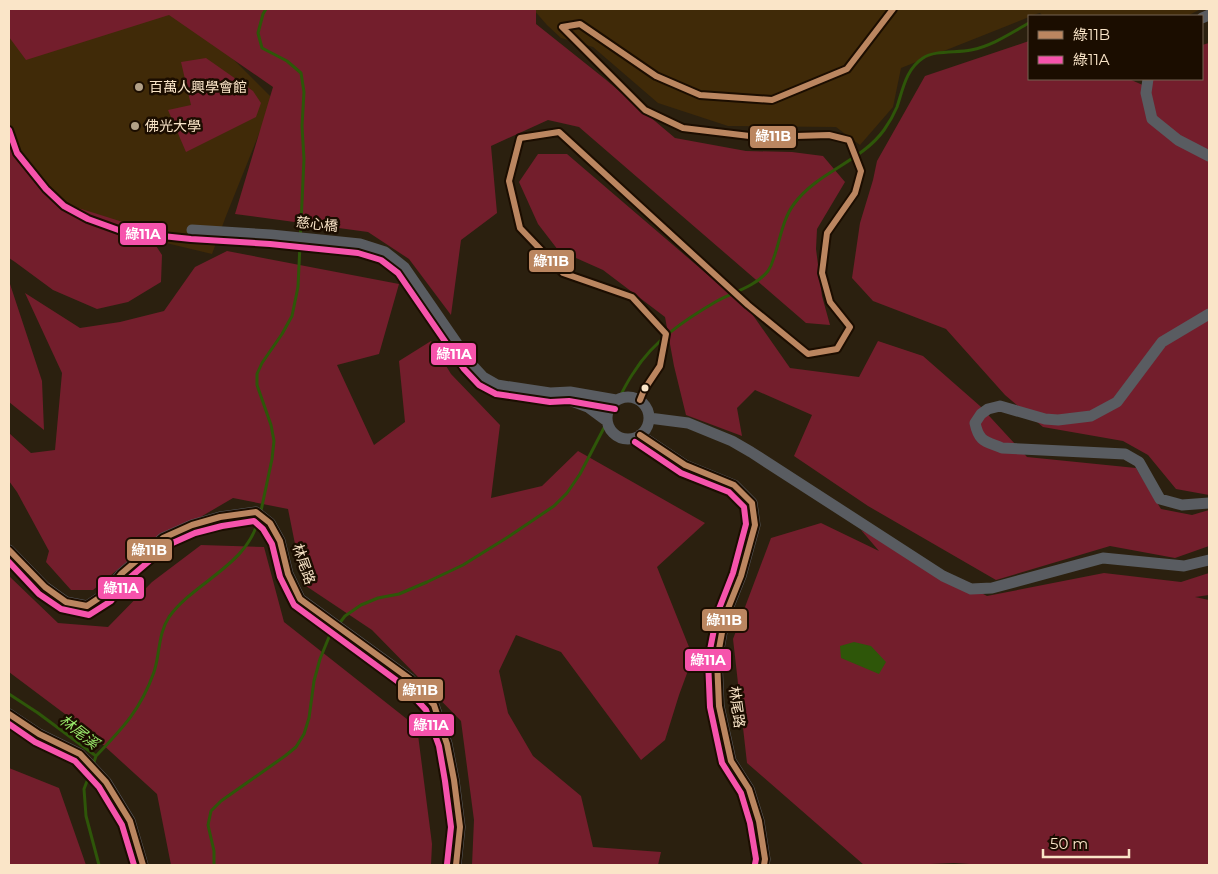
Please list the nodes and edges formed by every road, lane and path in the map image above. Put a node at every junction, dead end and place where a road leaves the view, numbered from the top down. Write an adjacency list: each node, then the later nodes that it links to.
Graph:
1 (1148, 80): 2 (street)
2 (1209, 156)
3 (192, 230): 5 (street, 慈心橋)
4 (1209, 314): 10 (street)
5 (550, 393): 6 (street); 8 (street)
6 (616, 400): 7 (street); 8 (street)
7 (649, 418): 9 (street); 12 (street)
8 (607, 421): 9 (street)
9 (640, 435): 16 (street, 林尾路)
10 (1209, 503)
11 (9, 550): 15 (street, 林尾路)
12 (1209, 560)
13 (9, 714): 14 (street)
14 (143, 865)
15 (456, 865)
16 (764, 865)

